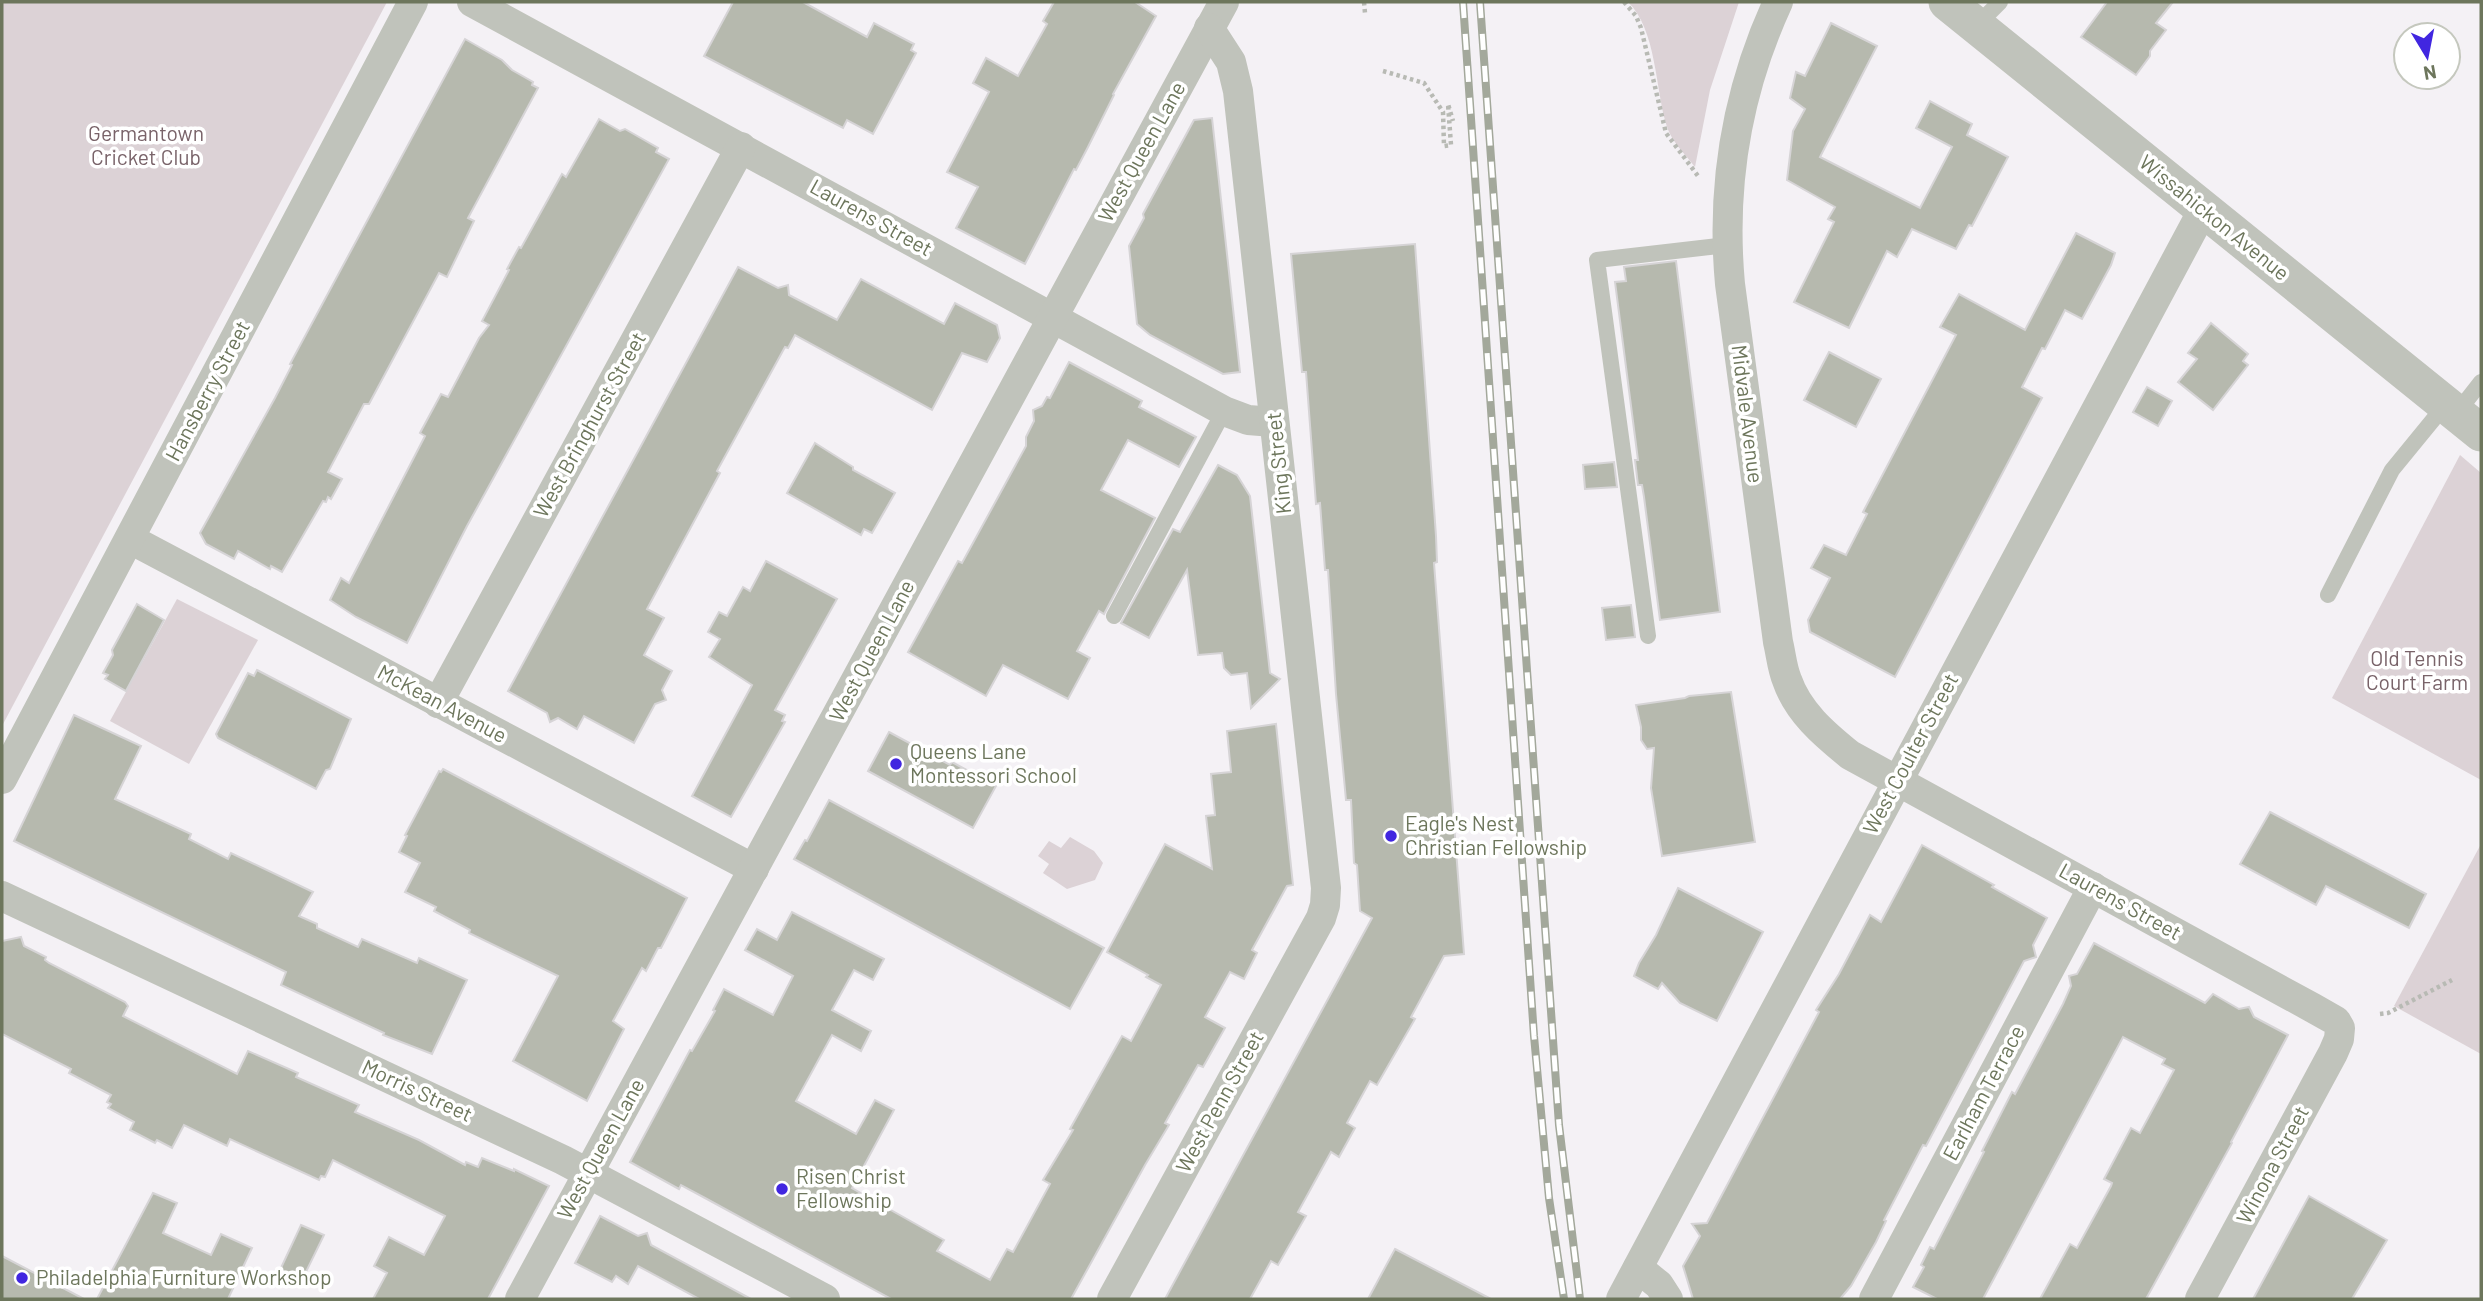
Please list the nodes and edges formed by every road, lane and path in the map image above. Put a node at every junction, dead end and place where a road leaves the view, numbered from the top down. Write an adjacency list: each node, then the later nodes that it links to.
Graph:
1 (413, 2): 22 (street, Hansberry Street)
2 (472, 2): 13 (street, Laurens Street)
3 (1224, 2): 10 (street, West Queen Lane)
4 (1364, 2): 8 (path)
5 (1624, 2): 14 (path)
6 (1778, 2): 16 (street, Midvale Avenue)
7 (1947, 2): 9 (street, Wissahickon Avenue)
8 (1365, 13)
9 (1988, 14): 15 (street, Wissahickon Avenue)
10 (1209, 28): 17 (street, West Queen Lane); 21 (street, King Street)
11 (1383, 71): 12 (path)
12 (1453, 121)
13 (741, 148): 17 (street, Laurens Street); 26 (street, West Bringhurst Street)
14 (1698, 176)
15 (2203, 210): 20 (street, Wissahickon Avenue); 28 (street, West Coulter Street)
16 (1727, 245): 25 (lane); 28 (street, Midvale Avenue)
17 (1052, 318): 19 (street, Laurens Street); 29 (street, West Queen Lane)
18 (2481, 382): 20 (lane)
19 (1224, 411): 21 (street, Laurens Street); 24 (lane)
20 (2461, 417): 23 (lane)
21 (1274, 422): 32 (street, King Street)
22 (130, 539): 26 (street, McKean Avenue); 27 (street, Hansberry Street)
23 (2329, 595)
24 (1114, 616)
25 (1648, 636)
26 (438, 702): 29 (street, McKean Avenue)
27 (2, 779)
28 (1897, 780): 30 (street, Laurens Street); 37 (street, West Coulter Street)
29 (754, 869): 36 (street, West Queen Lane)
30 (2093, 887): 35 (street, Laurens Street); 43 (street, Earlham Terrace)
31 (2, 896): 36 (street, Morris Street)
32 (1325, 905): 40 (street, West Penn Street)
33 (2452, 979): 34 (path)
34 (2381, 1014)
35 (2340, 1028): 44 (street, Winona Street)
36 (589, 1172): 38 (street, West Queen Lane); 39 (street, Morris Street)
37 (1638, 1268): 41 (street, West Coulter Street); 42 (street)
38 (520, 1299)
39 (825, 1299)
40 (1112, 1299)
41 (1621, 1299)
42 (1668, 1299)
43 (1874, 1299)
44 (2200, 1299)

